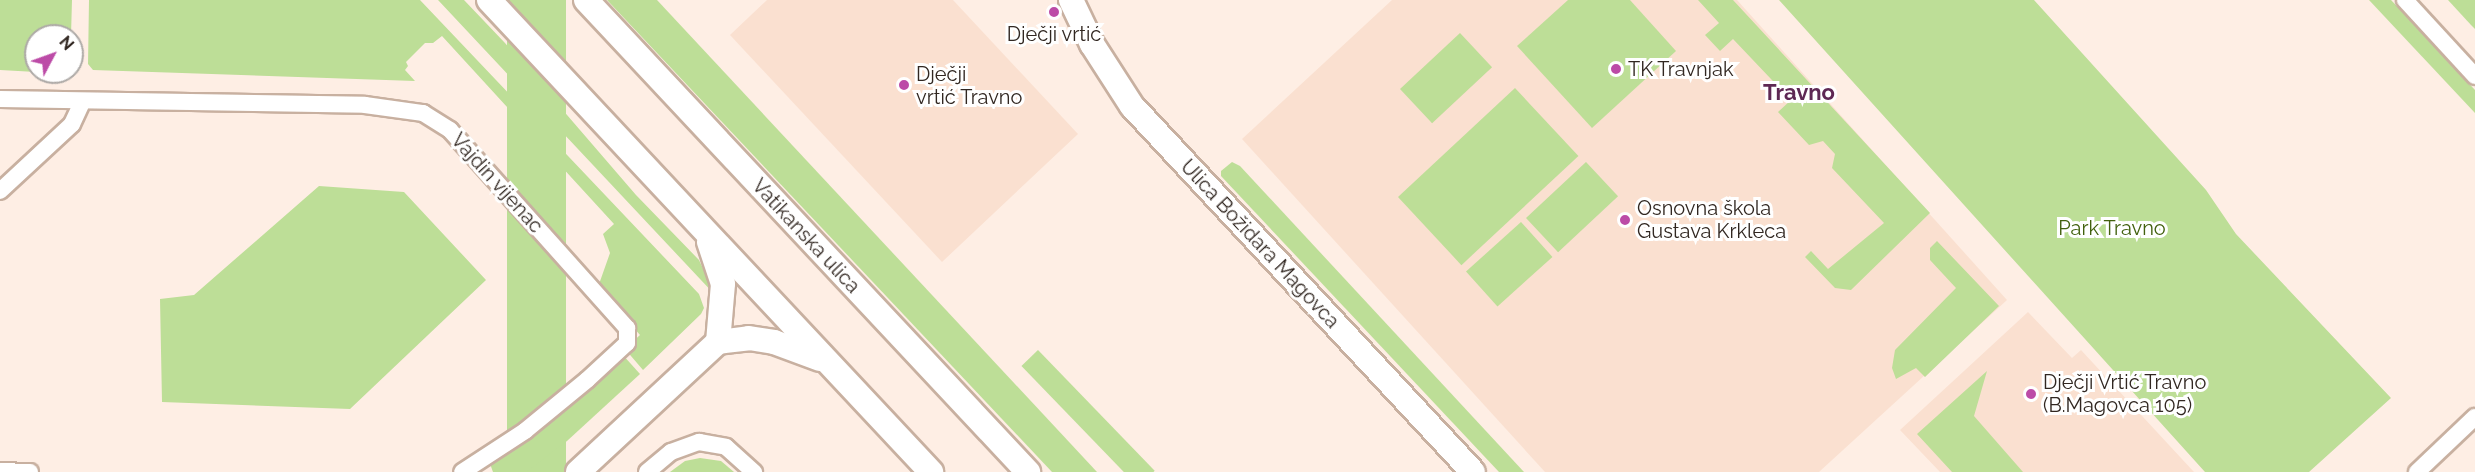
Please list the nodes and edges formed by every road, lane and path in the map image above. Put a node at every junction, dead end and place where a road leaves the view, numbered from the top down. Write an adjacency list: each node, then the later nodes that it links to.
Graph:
1 (489, 0): 9 (street)
2 (586, 0): 20 (street, Vatikanska ulica)
3 (1071, 0): 21 (street, Ulica Božidara Magovca)
4 (2405, 0): 5 (street)
5 (2475, 76)
6 (0, 99): 7 (street, Vajdin vijenac)
7 (82, 103): 8 (street); 14 (street, Vajdin vijenac)
8 (0, 191)
9 (706, 234): 10 (street); 11 (street)
10 (718, 342): 11 (street); 16 (street)
11 (828, 362): 19 (street)
12 (2475, 417): 22 (street)
13 (0, 471): 15 (street)
14 (459, 471)
15 (30, 472)
16 (578, 472)
17 (647, 472): 18 (street)
18 (754, 472)
19 (931, 472)
20 (1028, 472)
21 (1473, 472)
22 (2416, 472)

